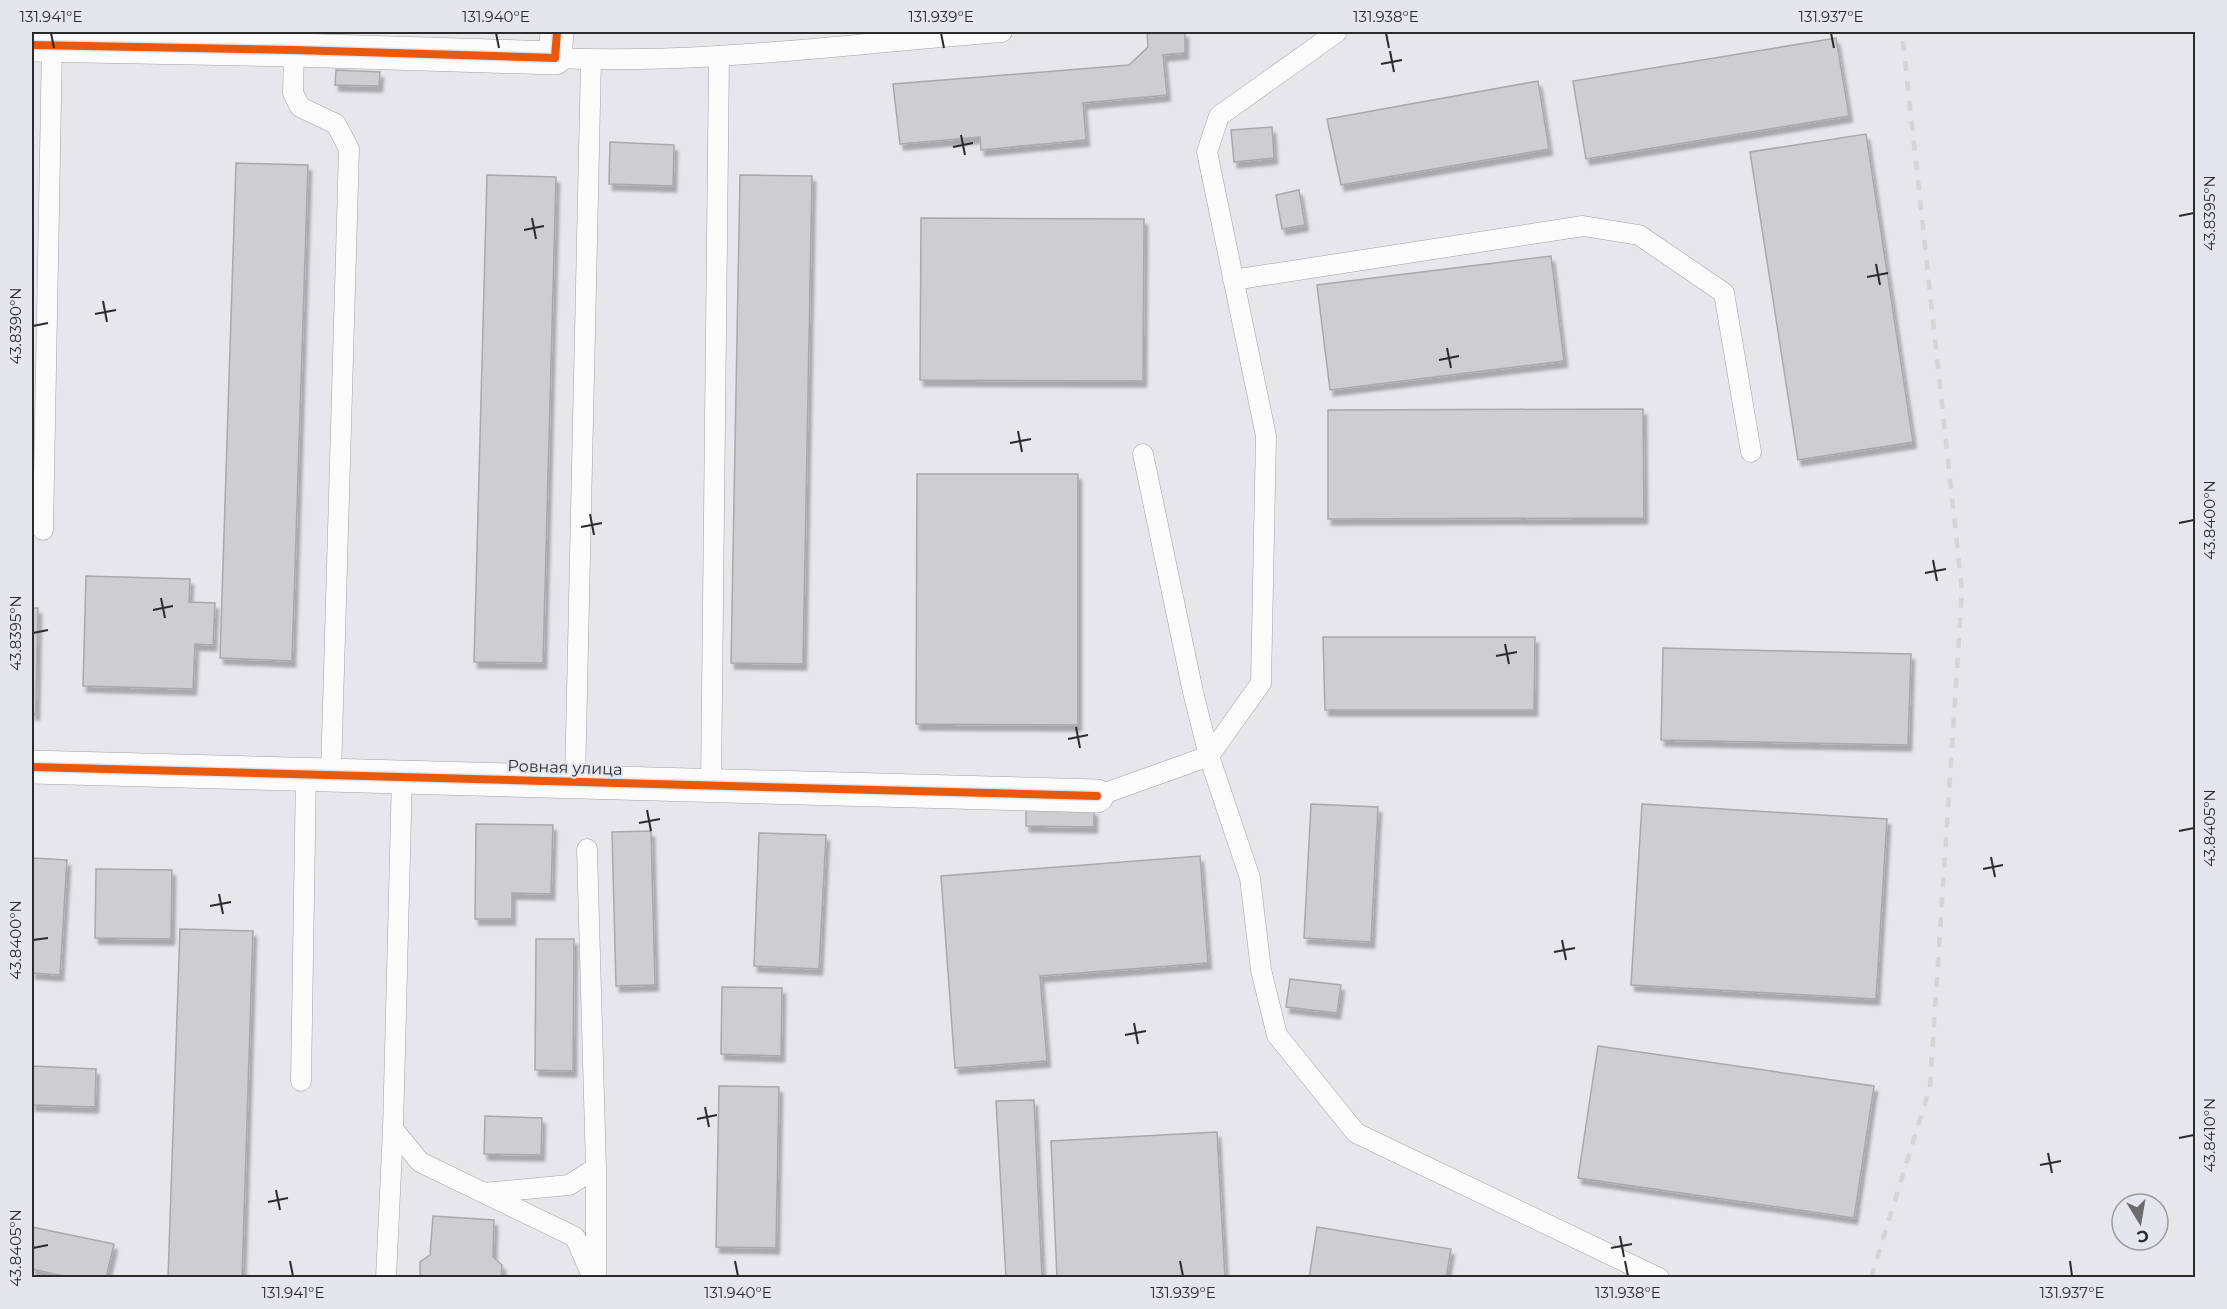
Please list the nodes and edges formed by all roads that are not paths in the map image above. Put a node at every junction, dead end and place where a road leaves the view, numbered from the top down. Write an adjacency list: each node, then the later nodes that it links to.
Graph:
1 (1002, 32): 3 (lane)
2 (1337, 32): 11 (lane)
3 (952, 33): 4 (lane)
4 (815, 39): 9 (lane)
5 (342, 42): 7 (street); 8 (street)
6 (42, 45): 8 (street); 14 (lane)
7 (556, 45): 10 (lane)
8 (294, 50): 17 (lane)
9 (719, 57): 10 (lane); 20 (lane)
10 (591, 60): 19 (lane)
11 (1233, 280): 12 (lane); 15 (lane)
12 (1751, 452)
13 (1143, 454): 15 (lane)
14 (43, 530)
15 (1209, 756): 21 (lane); 29 (lane)
16 (32, 767): 17 (street, Ровная улица)
17 (318, 774): 18 (street, Ровная улица); 23 (lane)
18 (402, 776): 19 (street, Ровная улица); 24 (lane)
19 (575, 782): 20 (street, Ровная улица)
20 (711, 785): 21 (street, Ровная улица)
21 (1097, 796)
22 (587, 849): 25 (lane)
23 (301, 1081)
24 (393, 1129): 26 (lane); 27 (lane)
25 (596, 1168): 26 (lane); 28 (lane)
26 (484, 1193): 28 (lane)
27 (386, 1278)
28 (595, 1278)
29 (1659, 1278)

